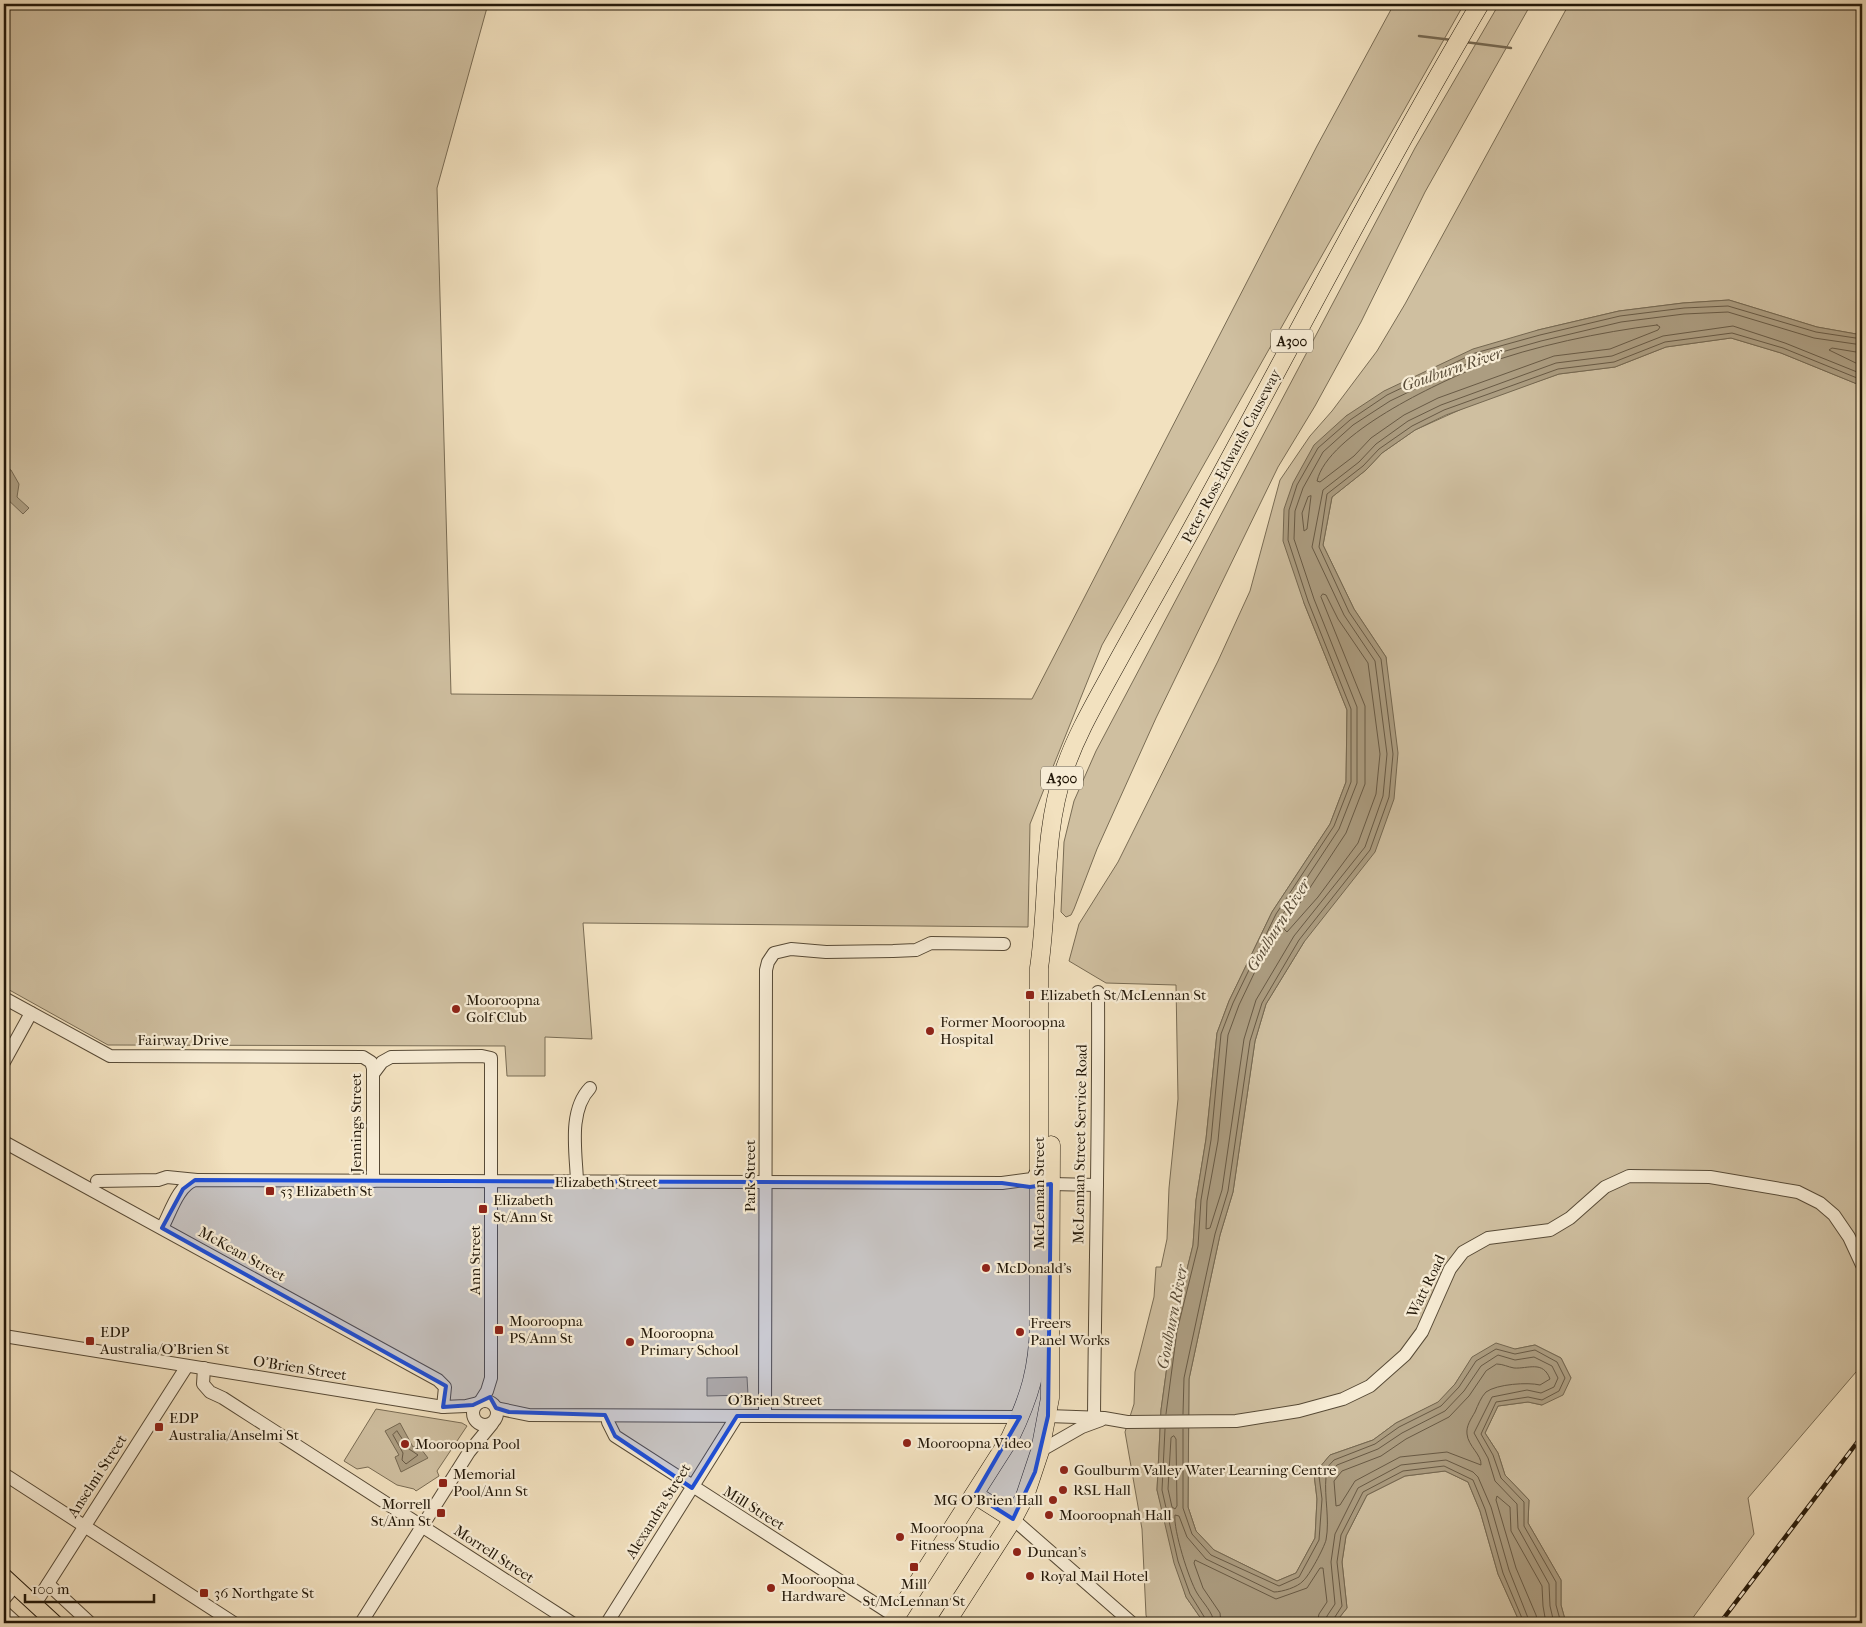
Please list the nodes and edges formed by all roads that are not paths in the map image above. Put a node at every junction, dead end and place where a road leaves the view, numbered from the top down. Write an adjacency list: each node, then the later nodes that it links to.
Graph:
1 (1480, 4): 2 (highway, Peter Ross-Edwards Causeway / A300)
2 (1044, 898): 3 (highway, McLennan Street / A300)
3 (1044, 933): 12 (highway, McLennan Street / A300); 21 (highway, McLennan Street / A300)
4 (1004, 944): 18 (street, Park Street)
5 (1098, 992): 20 (street, McLennan Street Service Road)
6 (4, 998): 7 (street, Fairway Drive)
7 (31, 1013): 8 (street); 9 (street, Fairway Drive)
8 (4, 1062)
9 (373, 1069): 16 (street, Jennings Street); 17 (street, Ann Street)
10 (590, 1088): 15 (street)
11 (4, 1142): 22 (street, McKean Street)
12 (1039, 1168): 19 (street, Elizabeth Street); 21 (highway, McLennan Street / A300)
13 (97, 1181): 14 (street, Elizabeth Street)
14 (210, 1181): 16 (street, Elizabeth Street); 22 (street, Elizabeth Street)
15 (577, 1181): 17 (street, Elizabeth Street); 18 (street, Elizabeth Street)
16 (373, 1182): 17 (street, Elizabeth Street)
17 (491, 1182): 27 (street, Ann Street)
18 (767, 1182): 19 (street, Elizabeth Street); 34 (street, Park Street)
19 (1002, 1183): 21 (street, Elizabeth Street)
20 (1097, 1185): 21 (street, Elizabeth Street); 37 (street, McLennan Street Service Road)
21 (1045, 1186): 35 (highway, McLennan Street / A300); 36 (highway, McLennan Street / A300)
22 (166, 1231): 29 (street, McKean Street)
23 (1862, 1265): 38 (street, Watt Road)
24 (4, 1336): 25 (street, O'Brien Street)
25 (187, 1366): 26 (street, O'Brien Street); 47 (street, Anselmi Street)
26 (209, 1369): 29 (street, O'Brien Street); 48 (street, Morrell Street)
27 (491, 1371): 28 (street, Ann Street); 30 (street, Ann Street)
28 (479, 1403): 29 (street, O'Brien Street); 30 (street); 39 (street)
29 (443, 1407): 39 (street, O'Brien Street)
30 (496, 1407): 31 (street, O'Brien Street); 40 (street)
31 (529, 1415): 32 (street, O'Brien Street); 40 (street, O'Brien Street)
32 (609, 1416): 33 (street, O'Brien Street); 44 (street, Mill Street)
33 (737, 1416): 34 (street, O'Brien Street); 44 (street, Alexandra Street)
34 (765, 1416): 36 (street, O'Brien Street)
35 (1048, 1416): 36 (highway); 37 (street, Watt Road); 41 (highway, McLennan Street / A300)
36 (1020, 1417): 45 (highway, McLennan Street / A300)
37 (1094, 1418): 38 (street, Watt Road)
38 (1108, 1419): 41 (street)
39 (475, 1421): 40 (street); 42 (street)
40 (492, 1423): 42 (street)
41 (1040, 1451): 46 (highway, McLennan Street / A300)
42 (469, 1452): 48 (street)
43 (4, 1474): 47 (street)
44 (692, 1488): 54 (street, Mill Street); 62 (street, Alexandra Street)
45 (975, 1494): 46 (highway); 54 (highway, McLennan Street / A300)
46 (1013, 1519): 63 (highway, McLennan Street / A300); 64 (street)
47 (85, 1526): 50 (street, Anselmi Street); 59 (street)
48 (421, 1527): 60 (street); 61 (street, Morrell Street)
49 (4, 1576): 51 (main road)
50 (48, 1584): 52 (street, Anselmi Street); 58 (street)
51 (8, 1591): 52 (main road)
52 (32, 1608): 56 (main road); 57 (main road)
53 (4, 1612): 55 (street)
54 (898, 1621)
55 (16, 1623)
56 (42, 1623)
57 (56, 1623)
58 (90, 1623)
59 (234, 1623)
60 (361, 1623)
61 (572, 1623)
62 (606, 1623)
63 (946, 1623)
64 (1132, 1623)

